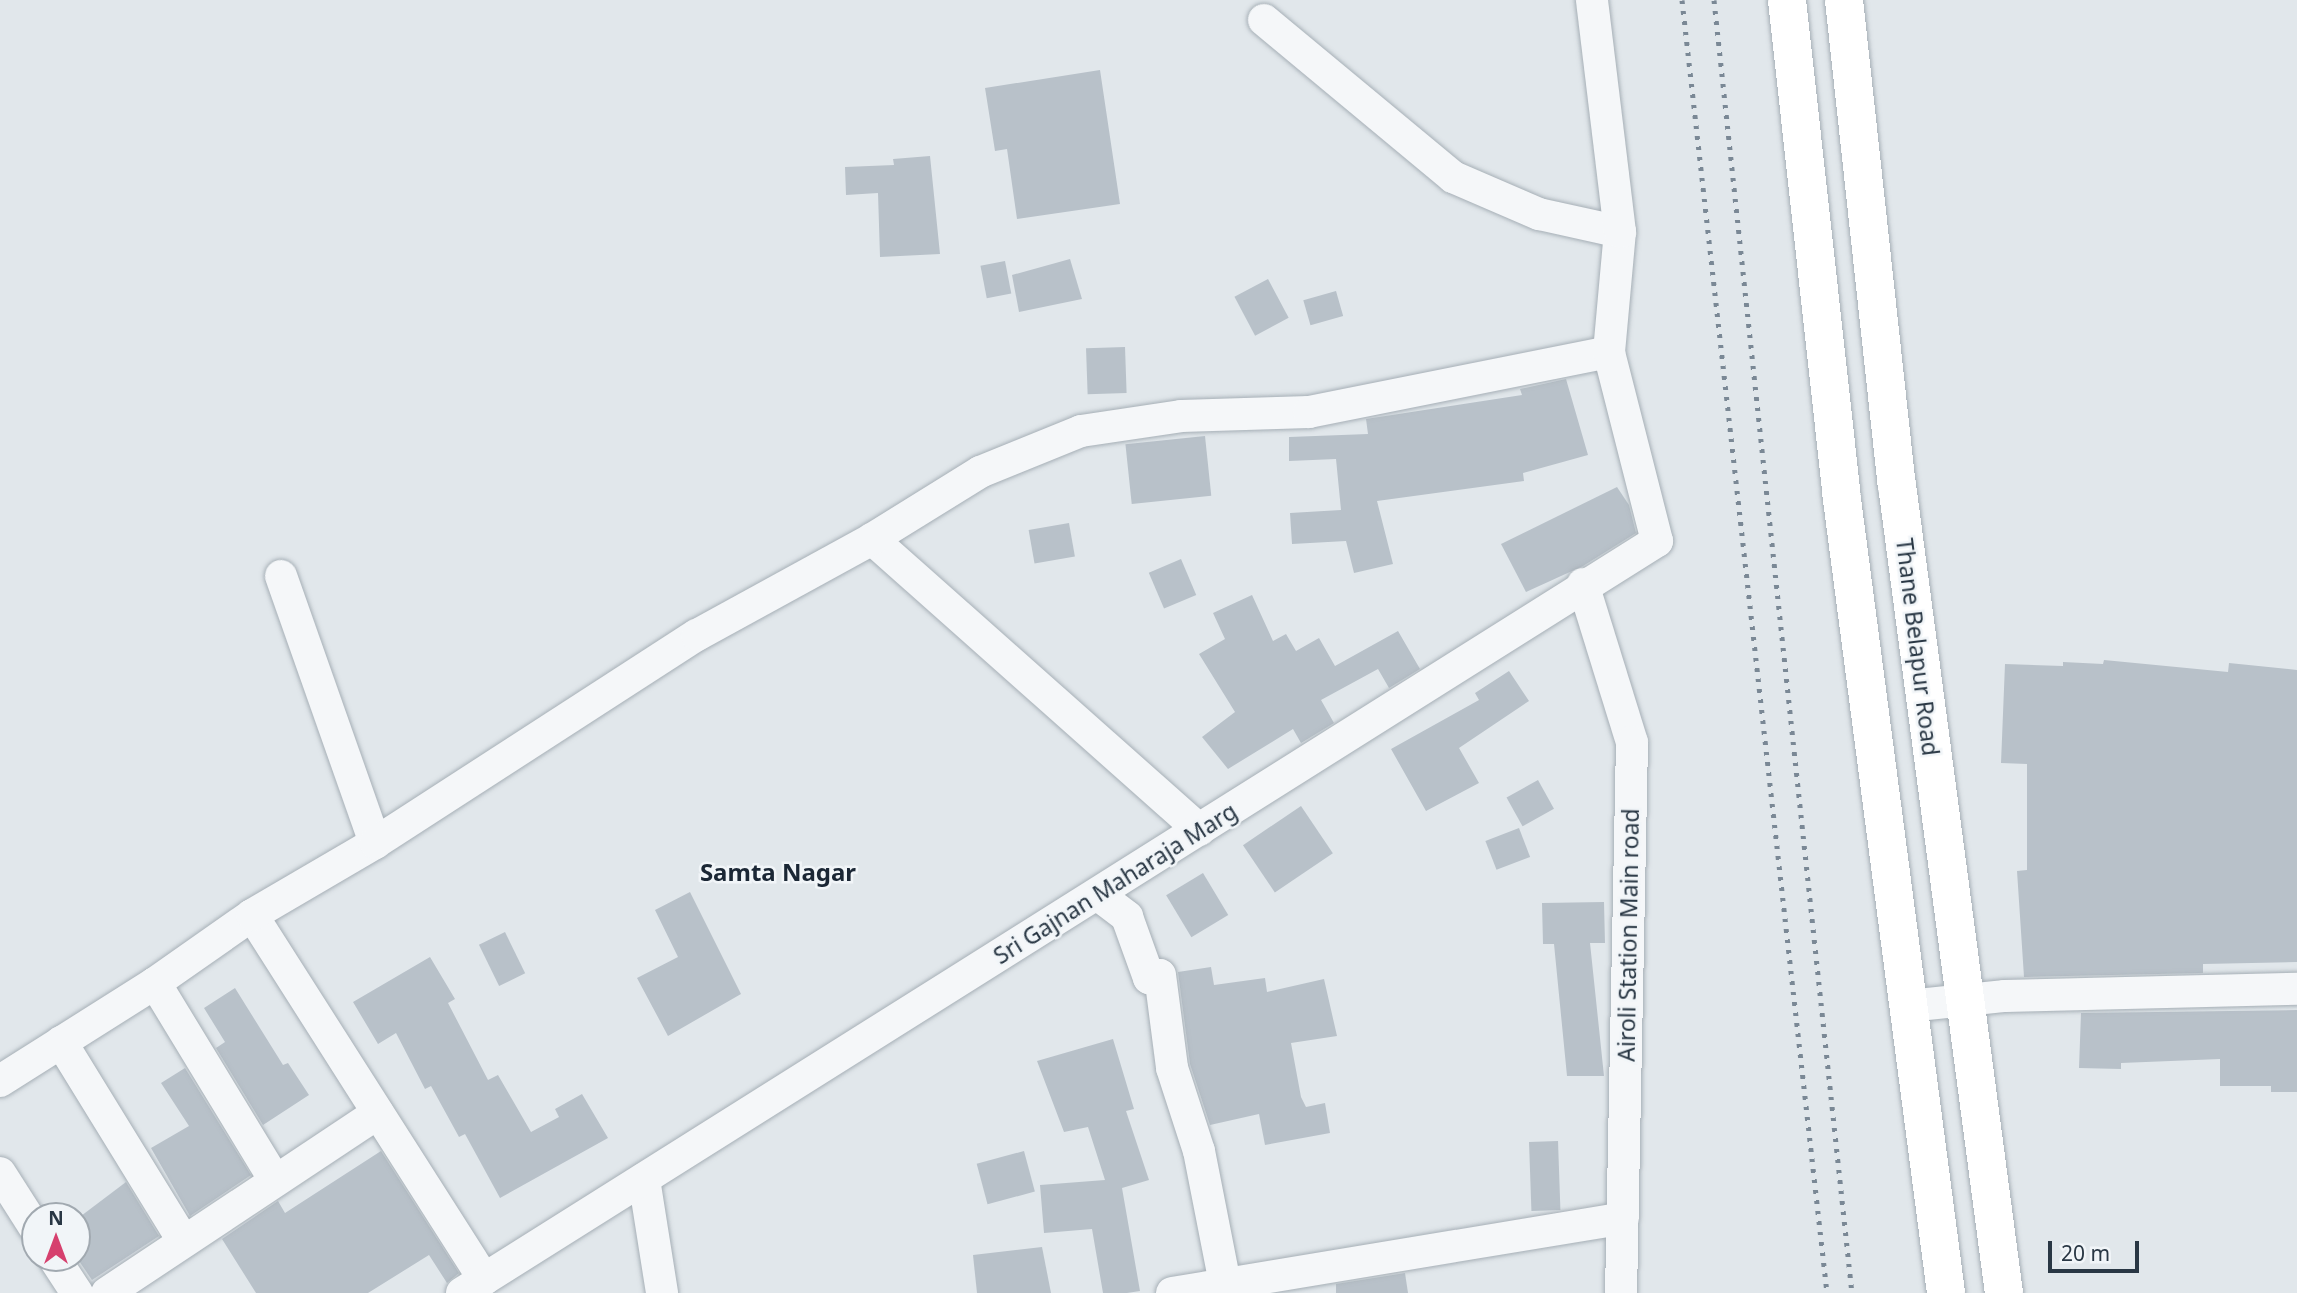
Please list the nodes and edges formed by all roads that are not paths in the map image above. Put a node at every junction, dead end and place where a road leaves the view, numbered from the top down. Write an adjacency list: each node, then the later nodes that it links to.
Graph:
1 (1592, 0): 5 (street)
2 (1787, 0): 17 (main road)
3 (1844, 0): 16 (main road, Thane Belapur Road)
4 (1264, 20): 5 (street)
5 (1620, 232): 6 (street)
6 (1609, 352): 7 (street); 9 (street, Sri Gajnan Maharaja Marg)
7 (872, 539): 10 (street); 11 (street)
8 (281, 576): 11 (street)
9 (1583, 584): 10 (street, Sri Gajnan Maharaja Marg); 25 (street, Airoli Station Main road)
10 (1200, 830): 12 (street, Sri Gajnan Maharaja Marg)
11 (375, 843): 13 (street)
12 (1097, 894): 22 (street, Sri Gajnan Maharaja Marg); 28 (street)
13 (252, 915): 14 (street); 20 (street)
14 (155, 983): 18 (street); 23 (street)
15 (2297, 989): 16 (street)
16 (1964, 999): 17 (street); 36 (main road, Thane Belapur Road)
17 (1908, 1006): 35 (main road)
18 (61, 1042): 19 (street); 26 (street)
19 (0, 1080)
20 (377, 1113): 23 (street); 29 (street)
21 (0, 1173): 24 (street)
22 (644, 1179): 29 (street, Sri Gajnan Maharaja Marg); 32 (street)
23 (275, 1180): 26 (street)
24 (21, 1206)
25 (1623, 1218): 28 (street); 34 (street, Airoli Station Main road)
26 (182, 1239): 31 (street)
27 (63, 1272): 30 (street)
28 (1225, 1284): 33 (street)
29 (473, 1286)
30 (77, 1293)
31 (107, 1293)
32 (662, 1293)
33 (1172, 1293)
34 (1621, 1293)
35 (1946, 1293)
36 (2004, 1293)

